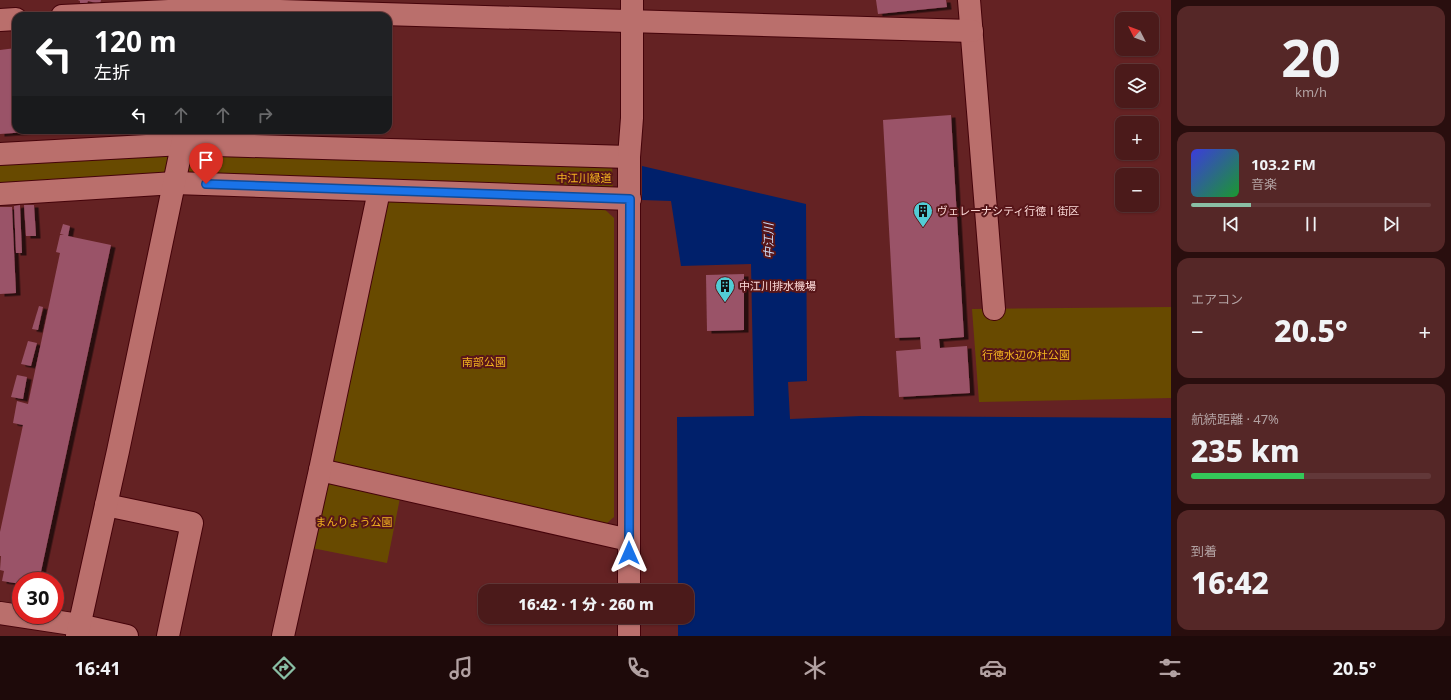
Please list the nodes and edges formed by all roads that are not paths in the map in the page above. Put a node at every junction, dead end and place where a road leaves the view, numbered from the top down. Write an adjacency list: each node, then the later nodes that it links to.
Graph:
1 (69, 0): 6 (street)
2 (632, 0): 12 (street)
3 (969, 0): 13 (street)
4 (354, 6): 9 (street); 12 (street)
5 (211, 8): 7 (street); 8 (street)
6 (67, 12)
7 (138, 12)
8 (270, 12)
9 (313, 12)
10 (12, 19): 11 (street)
11 (0, 20)
12 (632, 22): 13 (street); 17 (street)
13 (972, 31): 22 (street)
14 (184, 137): 15 (street); 16 (street); 18 (street)
15 (277, 138): 17 (street)
16 (0, 154)
17 (629, 157): 21 (street)
18 (175, 183): 19 (street); 20 (street); 24 (street)
19 (379, 190): 21 (street); 23 (street)
20 (0, 194)
21 (630, 199): 25 (street)
22 (994, 309)
23 (320, 470): 25 (street); 32 (street)
24 (106, 505): 29 (street); 31 (street)
25 (629, 540): 26 (street)
26 (629, 584)
27 (0, 613): 29 (street)
28 (629, 624): 33 (street)
29 (78, 631): 30 (street)
30 (127, 636)
31 (168, 636)
32 (283, 636)
33 (629, 636)

